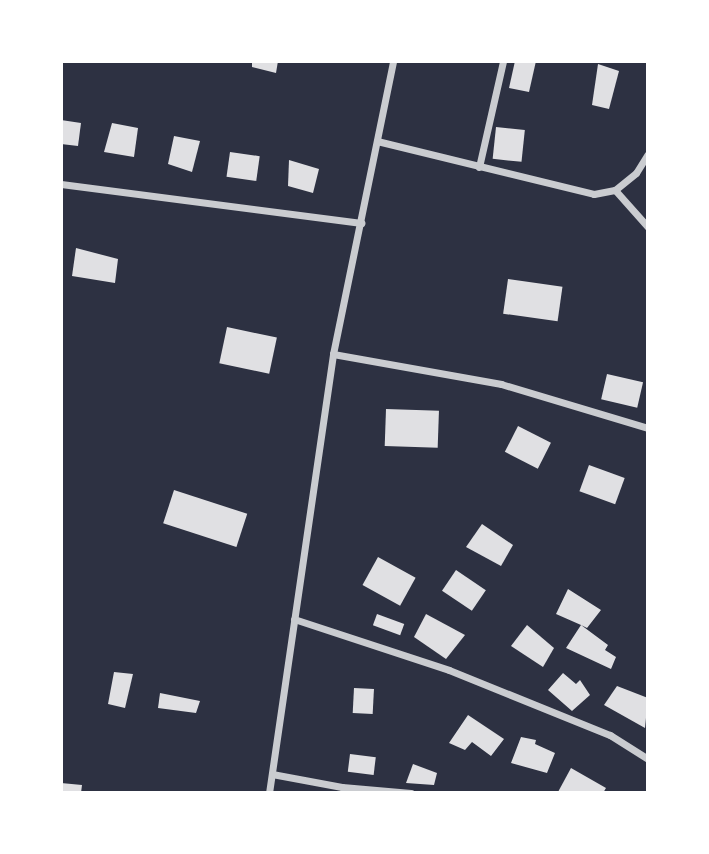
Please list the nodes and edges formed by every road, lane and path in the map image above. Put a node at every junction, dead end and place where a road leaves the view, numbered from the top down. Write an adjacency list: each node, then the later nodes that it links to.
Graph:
1 (393, 61): 3 (street)
2 (503, 61): 5 (street)
3 (377, 141): 5 (street); 8 (street)
4 (648, 155): 7 (street)
5 (479, 167): 7 (street)
6 (61, 184): 8 (street)
7 (615, 190): 9 (street)
8 (361, 223): 10 (street)
9 (648, 227)
10 (333, 354): 11 (street); 12 (street)
11 (648, 428)
12 (294, 619): 13 (street); 14 (street)
13 (648, 758)
14 (272, 774): 15 (street); 16 (street)
15 (269, 793)
16 (411, 793)

